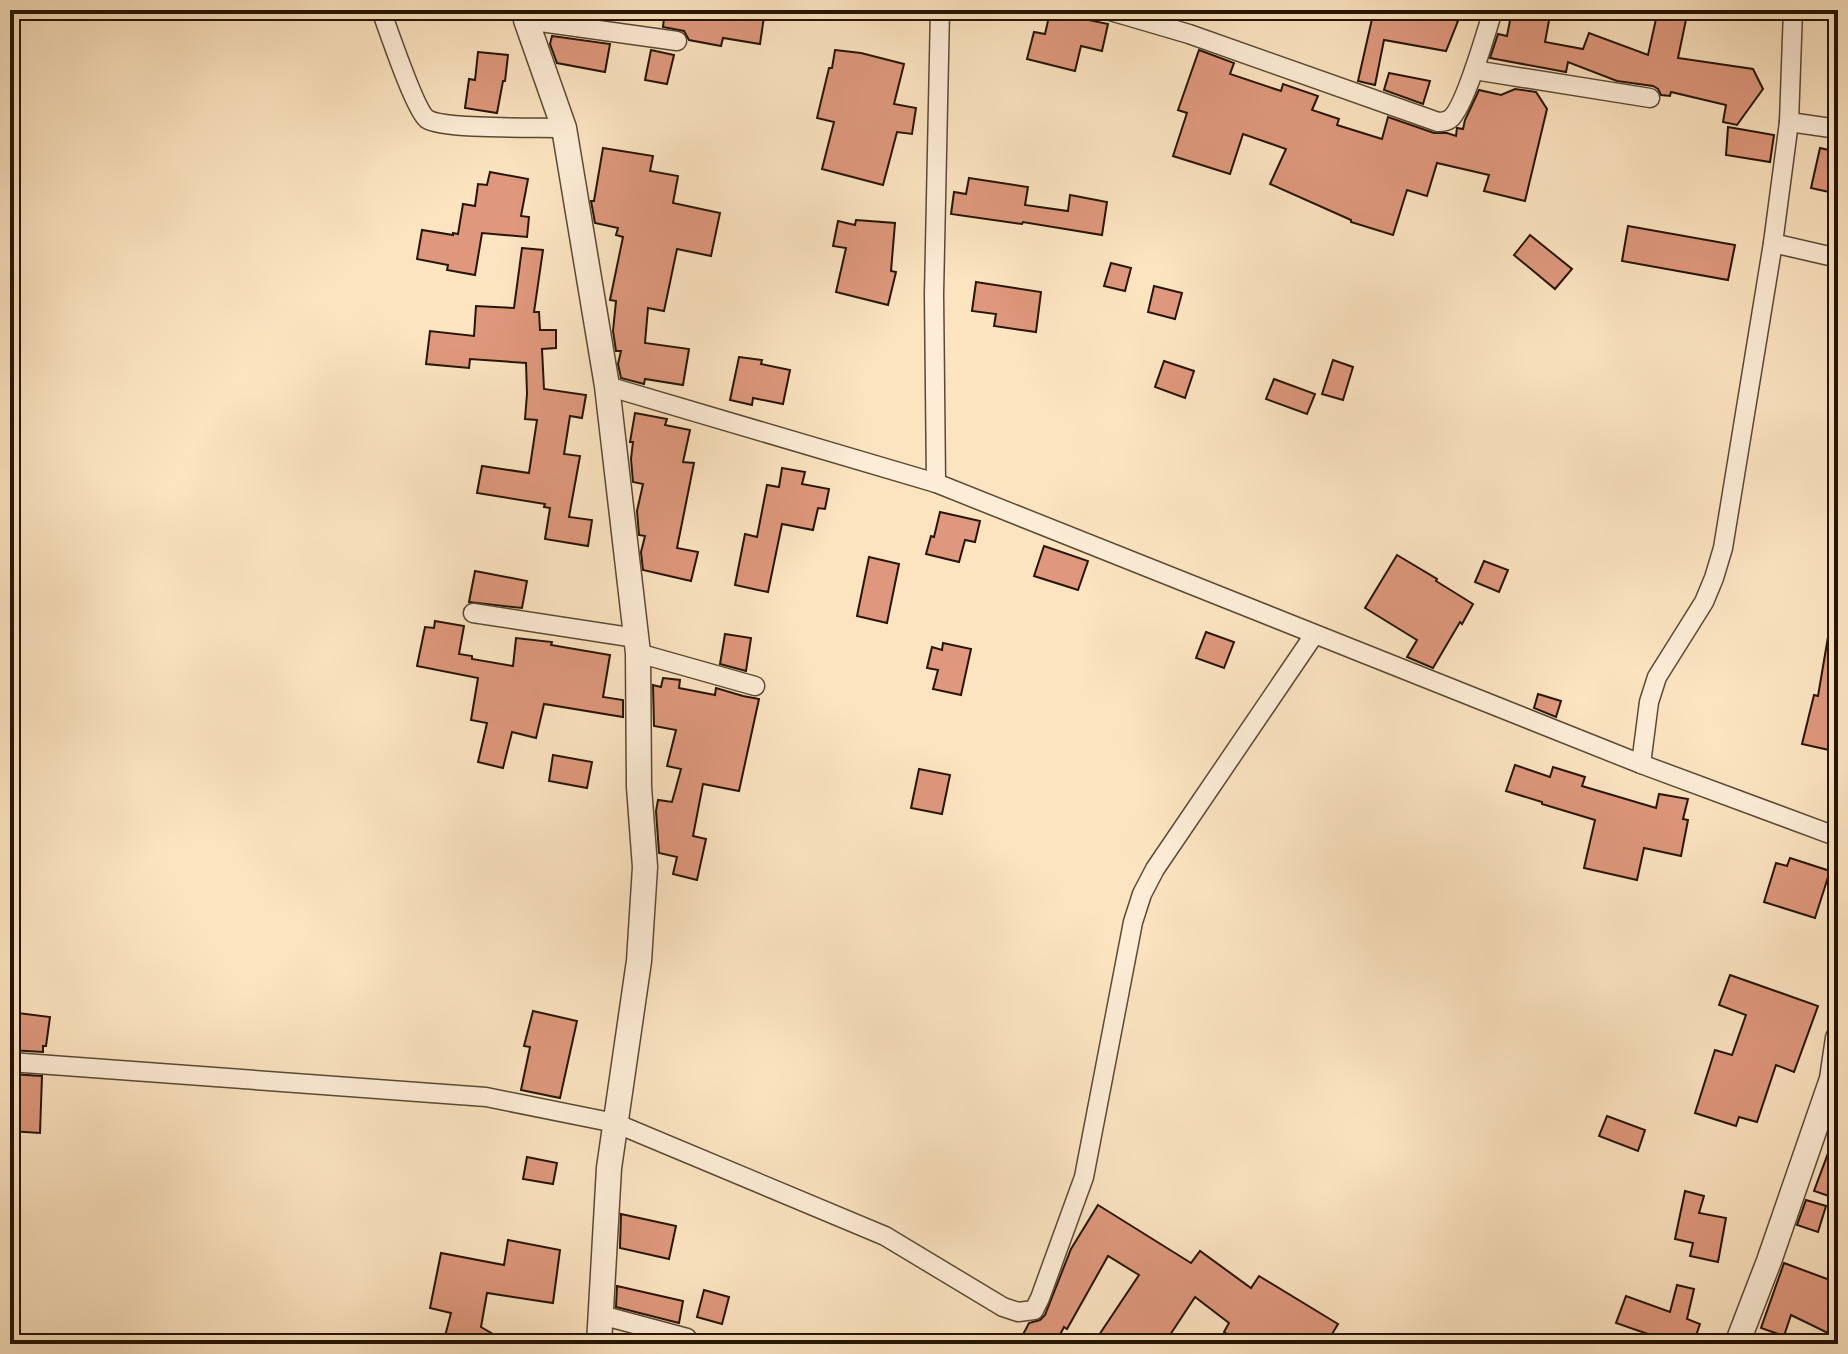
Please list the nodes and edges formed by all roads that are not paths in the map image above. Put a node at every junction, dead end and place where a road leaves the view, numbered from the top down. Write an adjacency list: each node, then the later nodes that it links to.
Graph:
1 (381, 10): 11 (street)
2 (940, 10): 16 (street)
3 (1107, 10): 8 (street)
4 (1493, 10): 8 (street)
5 (1793, 10): 10 (street)
6 (525, 15): 7 (street); 11 (street)
7 (677, 41)
8 (1474, 70): 9 (street)
9 (1650, 98)
10 (1789, 122): 12 (street); 13 (street)
11 (564, 128): 15 (street)
12 (1838, 129)
13 (1773, 243): 14 (street); 21 (street)
14 (1838, 258)
15 (607, 386): 16 (street); 19 (street)
16 (936, 483): 18 (street)
17 (473, 613): 19 (street)
18 (1314, 635): 21 (street); 25 (street)
19 (637, 646): 20 (street); 25 (street)
20 (755, 686)
21 (1641, 764): 22 (street)
22 (1838, 837)
23 (1838, 1038): 29 (street)
24 (10, 1062): 25 (street)
25 (615, 1123): 26 (street)
26 (601, 1315): 27 (street); 28 (street)
27 (687, 1338)
28 (599, 1344)
29 (1737, 1344)

